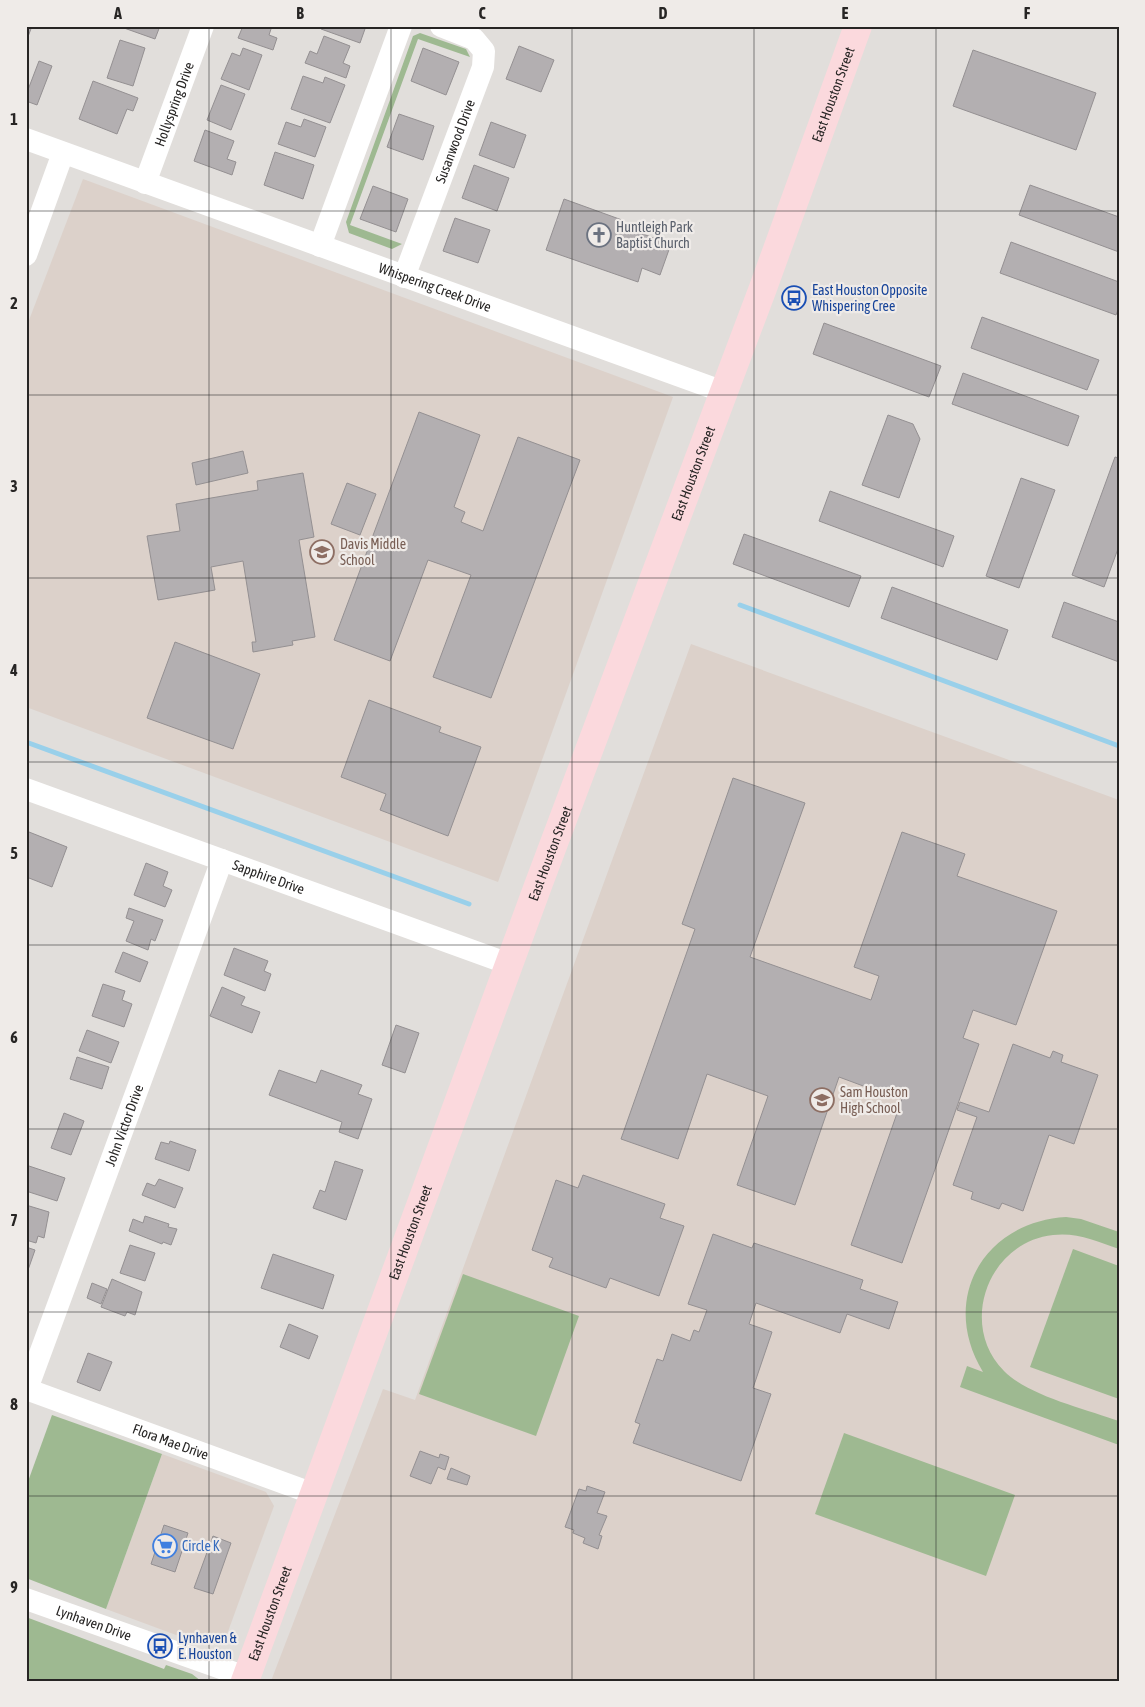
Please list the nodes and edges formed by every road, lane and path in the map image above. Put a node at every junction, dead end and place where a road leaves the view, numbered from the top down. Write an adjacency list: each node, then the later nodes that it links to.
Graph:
1 (203, 26): 7 (street, Hollyspring Drive)
2 (400, 26): 8 (street)
3 (441, 26): 10 (street, Susanwood Drive)
4 (858, 26): 11 (main road, East Houston Street)
5 (26, 139): 6 (street)
6 (64, 153): 7 (street, Whispering Creek Drive); 9 (street)
7 (145, 183): 8 (street, Whispering Creek Drive)
8 (320, 246): 10 (street, Whispering Creek Drive)
9 (26, 255)
10 (404, 278): 11 (street, Whispering Creek Drive)
11 (724, 392): 14 (main road, East Houston Street)
12 (26, 789): 13 (street, Sapphire Drive)
13 (222, 860): 14 (street, Sapphire Drive); 15 (street, John Victor Drive)
14 (509, 964): 16 (main road, East Houston Street)
15 (27, 1389): 16 (street, Flora Mae Drive)
16 (314, 1494): 18 (main road, East Houston Street)
17 (26, 1599): 18 (street, Lynhaven Drive)
18 (245, 1679)

